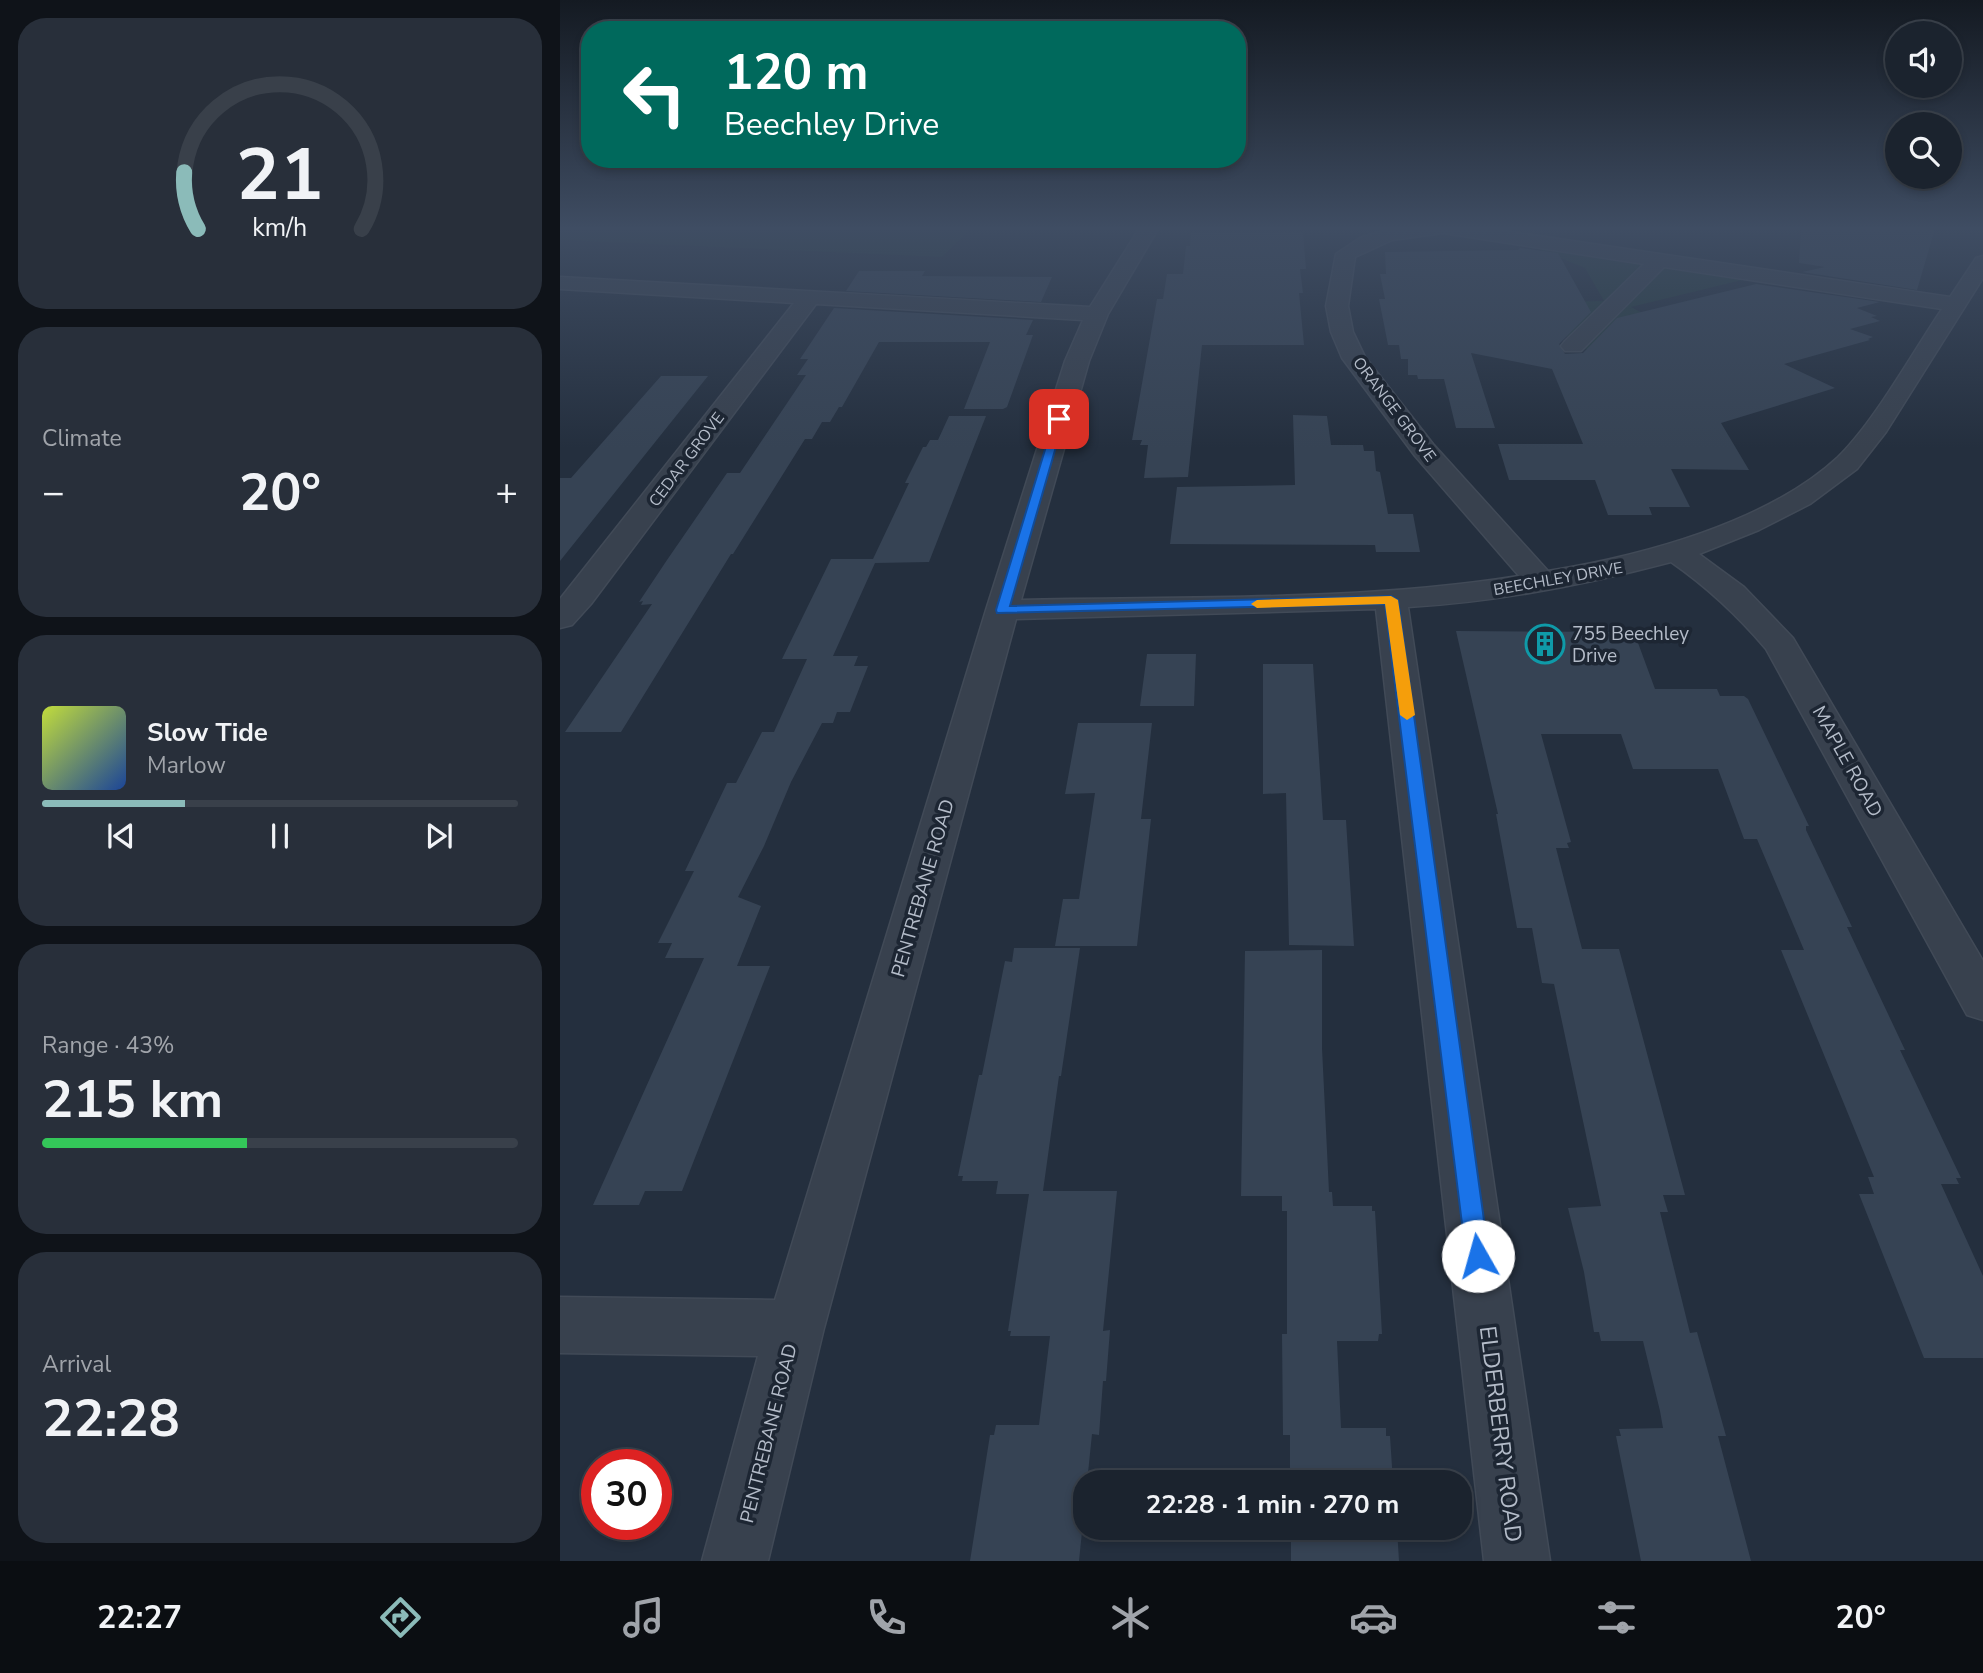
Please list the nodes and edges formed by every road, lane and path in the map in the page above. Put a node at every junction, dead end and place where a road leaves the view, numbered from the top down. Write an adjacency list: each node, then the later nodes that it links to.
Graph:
1 (806, 302): 14 (street, CEDAR GROVE)
2 (892, 302): 8 (street)
3 (1104, 302): 8 (street, PENTREBANE ROAD)
4 (1338, 302): 11 (street, ORANGE GROVE)
5 (1617, 302): 9 (street)
6 (1940, 302): 7 (street)
7 (1954, 304): 10 (street, BEECHLEY DRIVE)
8 (1097, 314): 13 (street, PENTREBANE ROAD)
9 (1573, 346)
10 (1676, 552): 11 (street, BEECHLEY DRIVE); 15 (street, MAPLE ROAD)
11 (1541, 582): 12 (street, BEECHLEY DRIVE)
12 (1391, 600): 13 (street, BEECHLEY DRIVE); 19 (street, ELDERBERRY ROAD)
13 (1002, 610): 17 (street, PENTREBANE ROAD)
14 (560, 618)
15 (1983, 1002)
16 (560, 1325): 17 (street)
17 (795, 1328): 18 (street, PENTREBANE ROAD)
18 (735, 1561)
19 (1517, 1561)

